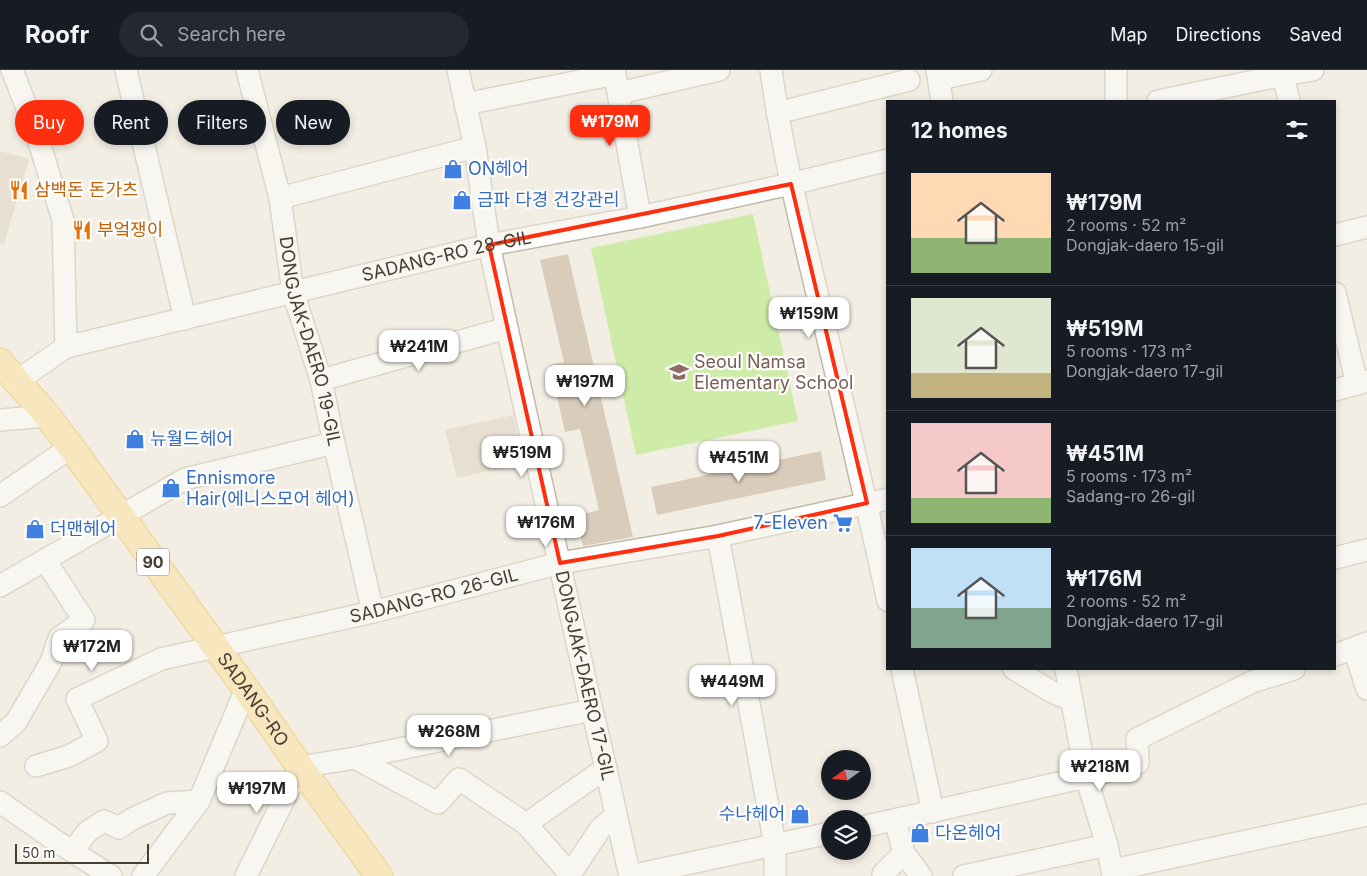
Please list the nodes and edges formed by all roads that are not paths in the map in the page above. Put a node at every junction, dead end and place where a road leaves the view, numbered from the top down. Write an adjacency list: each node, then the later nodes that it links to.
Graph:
1 (12, 70): 32 (street)
2 (126, 70): 30 (street)
3 (247, 70): 23 (street, DONGJAK-DAERO 19-GIL)
4 (458, 70): 18 (street, DONGJAK-DAERO 17-GIL)
5 (719, 70): 12 (street)
6 (771, 70): 19 (street)
7 (981, 70): 10 (street)
8 (1116, 70): 15 (street)
9 (1313, 70): 11 (street)
10 (938, 74): 14 (street)
11 (1283, 75): 16 (street); 17 (street)
12 (616, 79): 18 (street); 24 (street)
13 (909, 80): 19 (street)
14 (942, 100)
15 (1116, 100)
16 (1163, 100)
17 (1289, 100)
18 (465, 104): 20 (street, DONGJAK-DAERO 17-GIL)
19 (777, 113): 22 (street)
20 (475, 147): 23 (street); 27 (street, DONGJAK-DAERO 17-GIL)
21 (886, 160): 22 (street, SADANG-RO 28-GIL)
22 (791, 184): 24 (street, SADANG-RO 28-GIL); 44 (street)
23 (280, 198): 28 (street, DONGJAK-DAERO 19-GIL)
24 (640, 217): 27 (street, SADANG-RO 28-GIL)
25 (1367, 227): 26 (street)
26 (1336, 235)
27 (489, 245): 28 (street, SADANG-RO 28-GIL); 31 (street, DONGJAK-DAERO 17-GIL)
28 (293, 292): 30 (street, SADANG-RO 28-GIL); 34 (street, DONGJAK-DAERO 19-GIL)
29 (1336, 296): 36 (street)
30 (185, 319): 32 (street, SADANG-RO 28-GIL)
31 (507, 328): 34 (street); 50 (street, DONGJAK-DAERO 17-GIL)
32 (66, 347): 35 (street, SADANG-RO 28-GIL)
33 (0, 362): 35 (main road, SADANG-RO / 90)
34 (321, 380): 40 (street, DONGJAK-DAERO 19-GIL)
35 (17, 381): 38 (main road, SADANG-RO / 90)
36 (1362, 382): 37 (street)
37 (1336, 390)
38 (47, 416): 39 (street); 41 (main road, SADANG-RO / 90)
39 (0, 420)
40 (334, 443): 45 (street); 54 (street, DONGJAK-DAERO 19-GIL)
41 (71, 447): 42 (street); 45 (main road, SADANG-RO / 90)
42 (0, 496)
43 (886, 499): 44 (street, SADANG-RO 26-GIL)
44 (867, 503): 46 (street, SADANG-RO 26-GIL); 51 (street)
45 (120, 517): 49 (street); 55 (main road, SADANG-RO / 90)
46 (718, 536): 50 (street, SADANG-RO 26-GIL); 81 (street)
47 (1367, 550): 48 (street)
48 (1336, 558)
49 (45, 560): 52 (street); 66 (street)
50 (560, 563): 54 (street, SADANG-RO 26-GIL); 65 (street, DONGJAK-DAERO 17-GIL)
51 (884, 570): 53 (street)
52 (0, 586)
53 (886, 586)
54 (373, 612): 55 (street, SADANG-RO 26-GIL)
55 (215, 646): 63 (main road, SADANG-RO / 90); 68 (street, SADANG-RO)
56 (1352, 649): 62 (street)
57 (902, 670): 74 (street)
58 (1016, 670): 64 (street)
59 (1066, 670): 64 (street)
60 (1288, 670): 61 (street)
61 (1251, 676): 71 (street)
62 (1367, 688)
63 (246, 689): 69 (main road, SADANG-RO / 90); 72 (street)
64 (1072, 700): 71 (street)
65 (592, 710): 67 (street); 70 (street, DONGJAK-DAERO 17-GIL)
66 (0, 736)
67 (355, 758): 69 (street); 78 (street)
68 (36, 766)
69 (300, 767): 90 (street); 91 (main road, SADANG-RO / 90)
70 (606, 768): 76 (street, DONGJAK-DAERO 17-GIL); 78 (street)
71 (1086, 777): 74 (street); 82 (street)
72 (199, 801): 83 (street); 89 (street)
73 (0, 802): 83 (street)
74 (933, 812): 77 (street)
75 (1367, 815): 85 (street)
76 (615, 816): 87 (street); 92 (street, DONGJAK-DAERO 17-GIL)
77 (895, 820): 79 (street); 84 (street)
78 (526, 824): 87 (street)
79 (871, 825)
80 (821, 835): 81 (street)
81 (776, 845): 92 (street); 93 (street)
82 (1107, 845): 85 (street); 95 (street)
83 (73, 851): 88 (street)
84 (904, 853): 86 (street); 94 (street)
85 (1113, 873)
86 (883, 874)
87 (569, 875)
88 (112, 876)
89 (143, 876)
90 (246, 876)
91 (379, 876)
92 (630, 876)
93 (775, 876)
94 (921, 876)
95 (964, 876)

